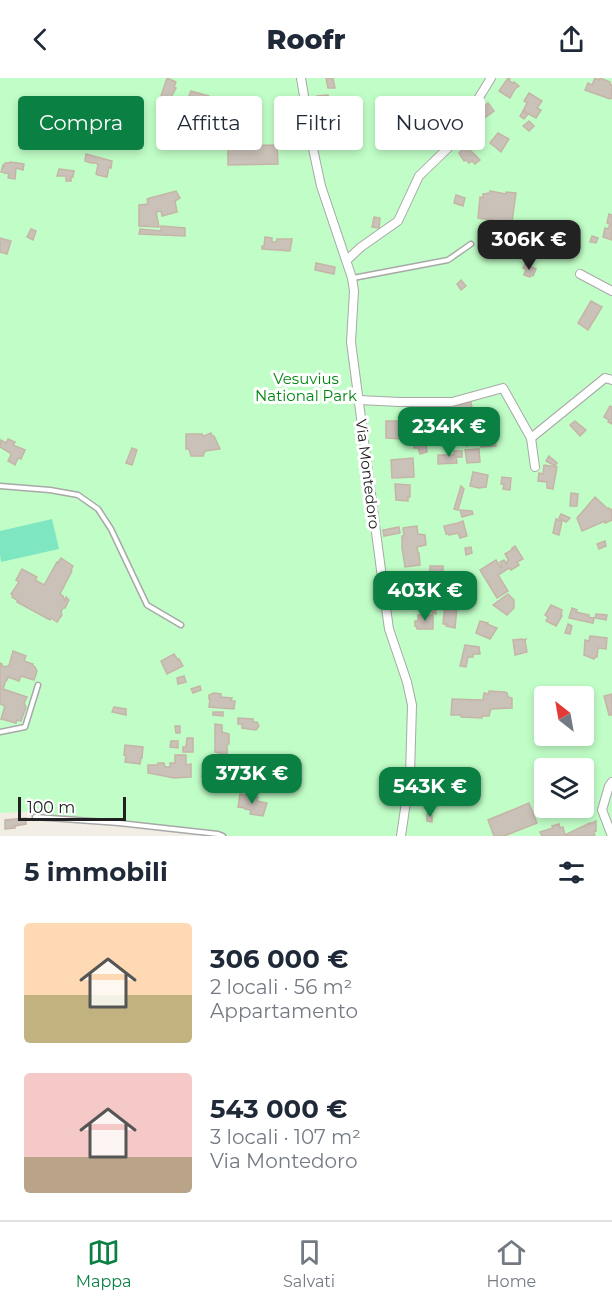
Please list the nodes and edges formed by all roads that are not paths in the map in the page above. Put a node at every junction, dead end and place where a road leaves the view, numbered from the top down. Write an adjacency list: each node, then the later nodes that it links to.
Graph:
1 (301, 78): 4 (street, Via Montedoro)
2 (491, 78): 4 (street)
3 (471, 244): 6 (lane)
4 (346, 260): 6 (street, Via Montedoro)
5 (580, 274): 7 (street)
6 (352, 278): 9 (street, Via Montedoro)
7 (612, 291)
8 (612, 380): 10 (street)
9 (358, 400): 10 (street); 19 (street, Via Montedoro)
10 (531, 438): 11 (street)
11 (535, 467)
12 (0, 486): 13 (lane)
13 (181, 625)
14 (39, 685): 15 (lane)
15 (0, 732)
16 (612, 782): 20 (street)
17 (35, 818): 18 (lane)
18 (223, 836)
19 (401, 836)
20 (612, 836)

